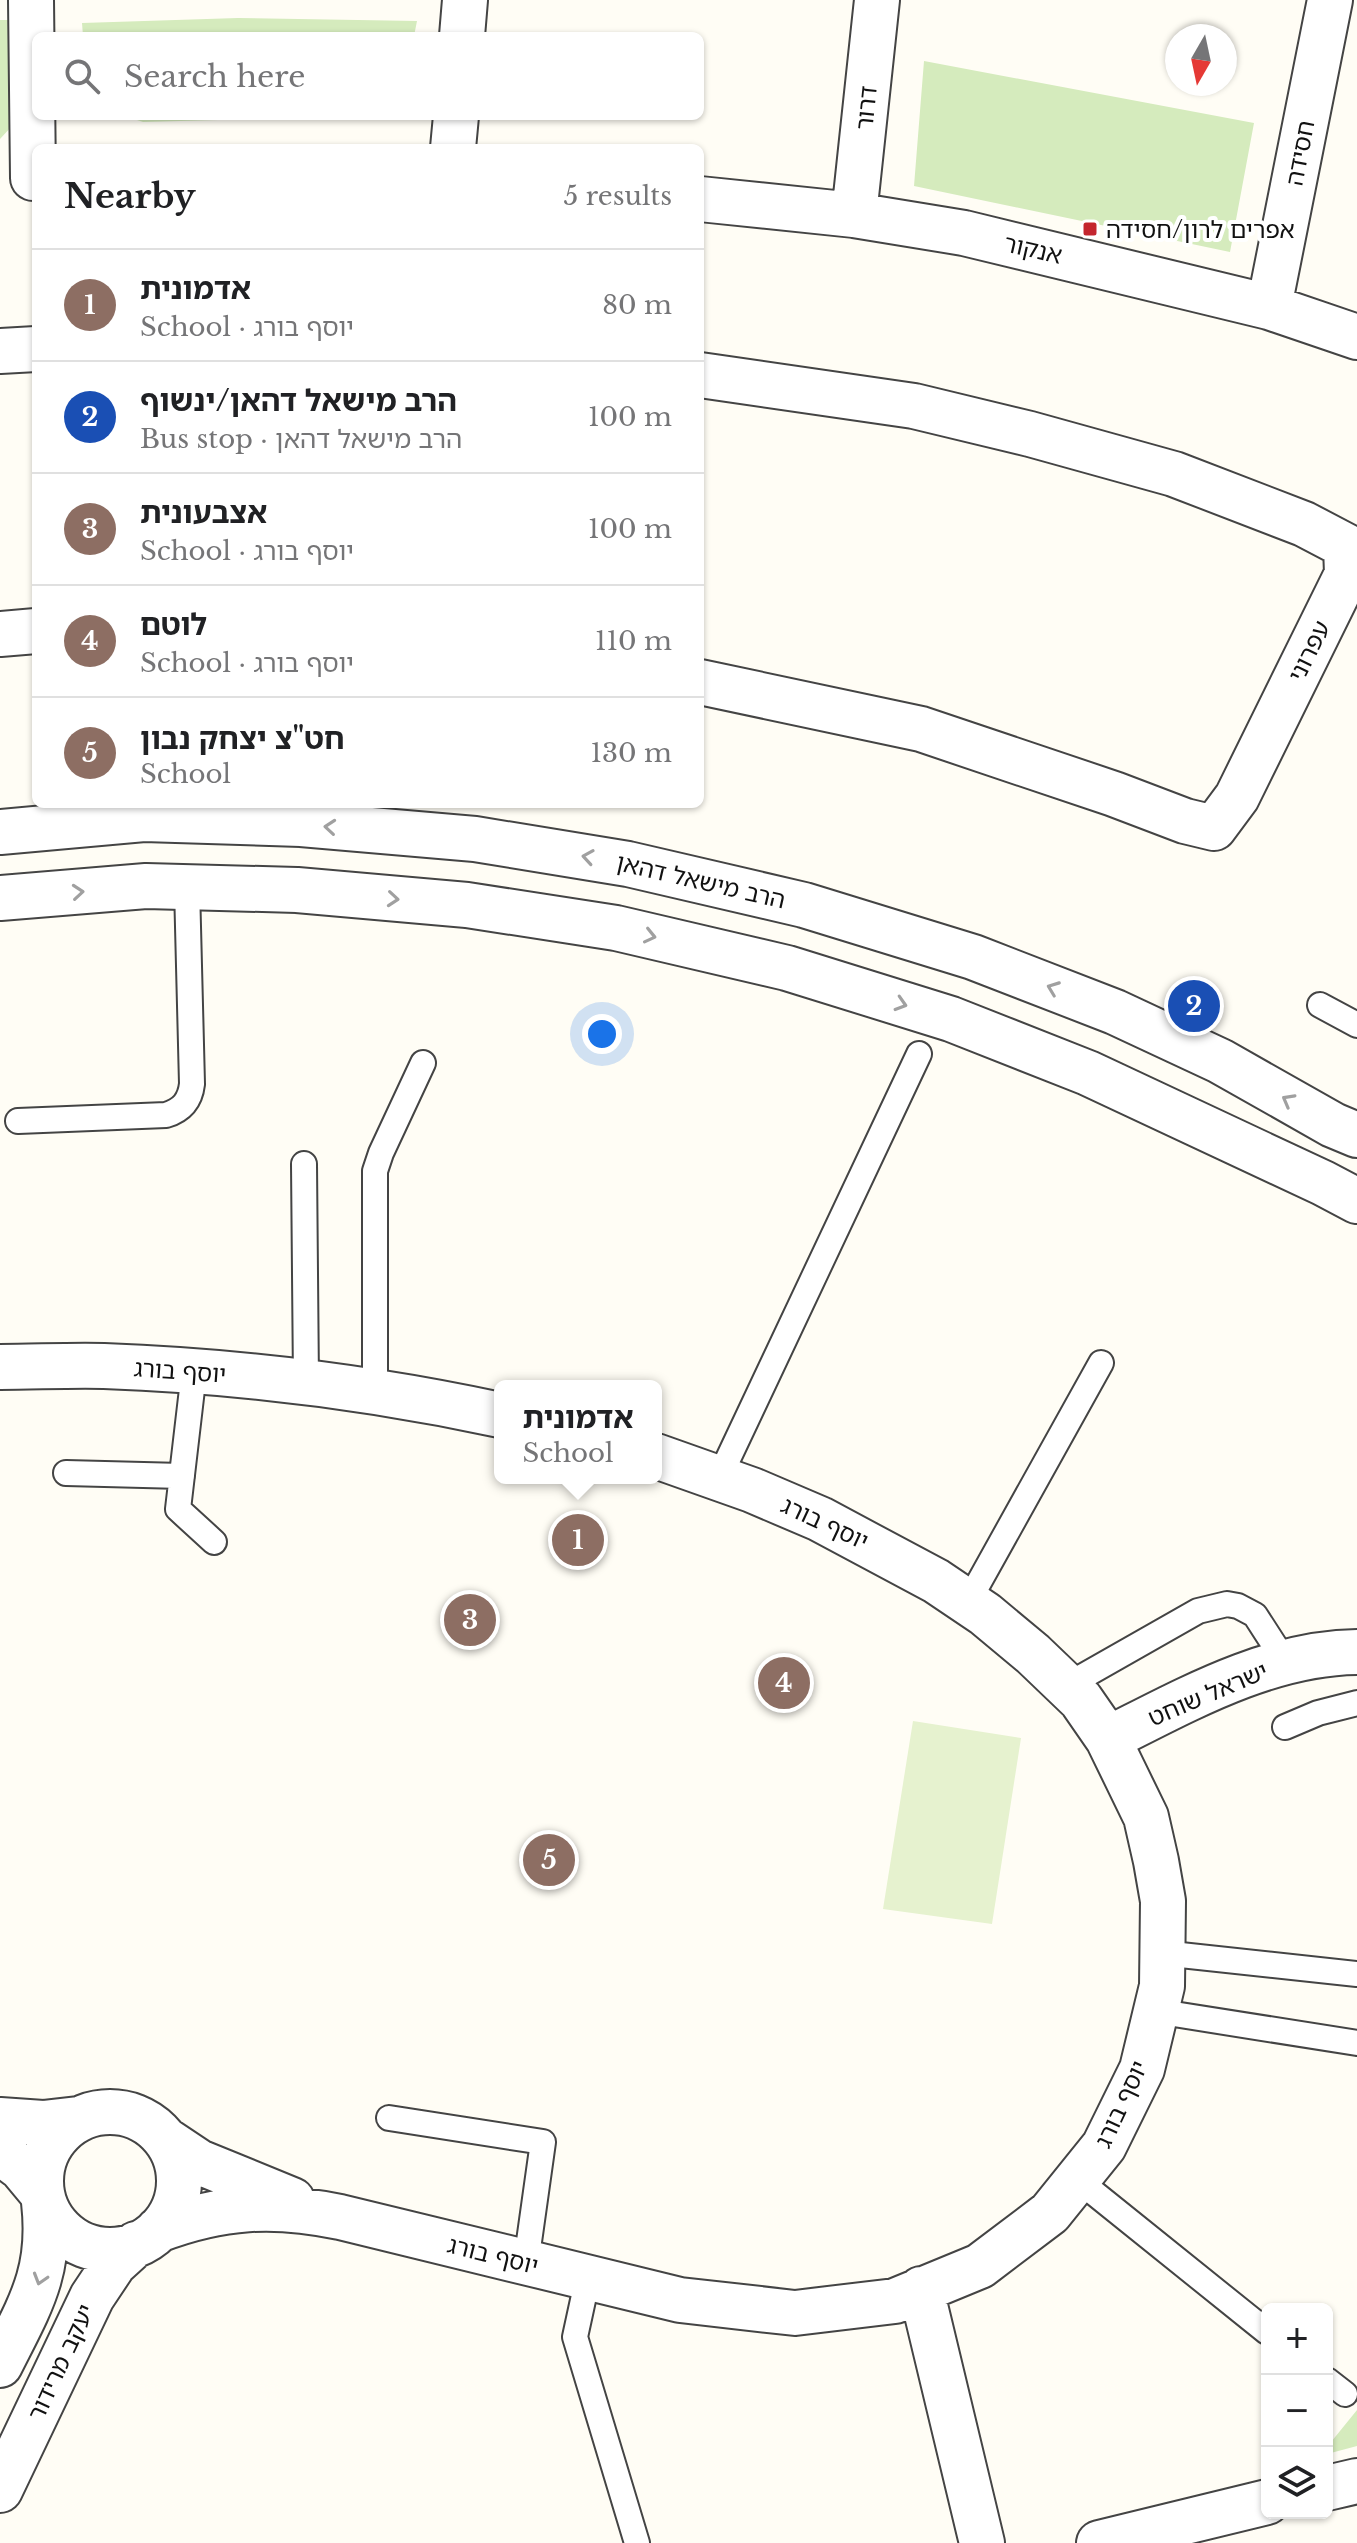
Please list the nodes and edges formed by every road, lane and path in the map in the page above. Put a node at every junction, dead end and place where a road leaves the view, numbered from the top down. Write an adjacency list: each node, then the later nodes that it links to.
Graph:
1 (31, 0): 8 (street)
2 (465, 0): 5 (street)
3 (877, 0): 10 (street, דרור)
4 (1330, 0): 11 (street, חסידה)
5 (462, 32)
6 (456, 120): 7 (street)
7 (453, 144)
8 (23, 178)
9 (704, 199): 10 (street, אנקור)
10 (854, 215): 11 (street, אנקור)
11 (1269, 307): 12 (street, אנקור)
12 (1357, 337)
13 (32, 349): 14 (street)
14 (0, 351)
15 (704, 376): 18 (street, עפרוני)
16 (32, 631): 17 (street)
17 (0, 634)
18 (704, 683)
19 (0, 832): 27 (street, הרב מישאל דהאן, one-way to 19)
20 (187, 887): 21 (street, one-way to 20); 26 (lane); 29 (street, one-way to 29)
21 (0, 898)
22 (1320, 1005): 23 (lane)
23 (1357, 1025)
24 (919, 1054): 39 (lane)
25 (423, 1063): 34 (lane)
26 (18, 1121)
27 (1357, 1135)
28 (304, 1164): 33 (lane)
29 (1357, 1201)
30 (1101, 1363): 41 (lane)
31 (0, 1367): 32 (street, יוסף בורג)
32 (194, 1372): 33 (street, יוסף בורג); 38 (lane)
33 (306, 1383): 34 (street, יוסף בורג)
34 (375, 1392): 35 (street, יוסף בורג)
35 (494, 1414)
36 (662, 1458): 39 (street, יוסף בורג)
37 (66, 1473): 38 (lane)
38 (182, 1476): 40 (lane)
39 (719, 1478): 41 (street, יוסף בורג)
40 (214, 1542)
41 (968, 1602): 44 (street, יוסף בורג)
42 (1357, 1652): 43 (street, ישראל שוחט)
43 (1286, 1663): 44 (lane); 47 (street, ישראל שוחט)
44 (1066, 1686): 47 (street, יוסף בורג)
45 (1357, 1703): 46 (lane)
46 (1285, 1727)
47 (1108, 1739): 48 (street, יוסף בורג)
48 (1162, 1953): 49 (lane); 50 (street, יוסף בורג)
49 (1357, 1974)
50 (1155, 2011): 51 (lane); 57 (street, יוסף בורג)
51 (1357, 2043)
52 (389, 2118): 61 (lane)
53 (78, 2119): 54 (street); 55 (street); 58 (street)
54 (0, 2120)
55 (166, 2140): 59 (street, יוסף בורג); 60 (street)
56 (0, 2152): 58 (street)
57 (1078, 2180): 63 (street, יוסף בורג); 64 (lane)
58 (42, 2197): 60 (street); 65 (street, one-way to 65)
59 (340, 2217): 60 (street, יוסף בורג); 61 (street, יוסף בורג)
60 (147, 2237): 68 (street, יעקב מרידור)
61 (526, 2263): 62 (street, יוסף בורג)
62 (588, 2277): 63 (street, יוסף בורג); 71 (lane)
63 (921, 2289): 72 (street)
64 (1261, 2327)
65 (0, 2365)
66 (1357, 2481): 67 (street)
67 (1333, 2487)
68 (0, 2490)
69 (1261, 2504): 70 (street)
70 (1191, 2532): 73 (street)
71 (637, 2543)
72 (982, 2543)
73 (1099, 2543)

